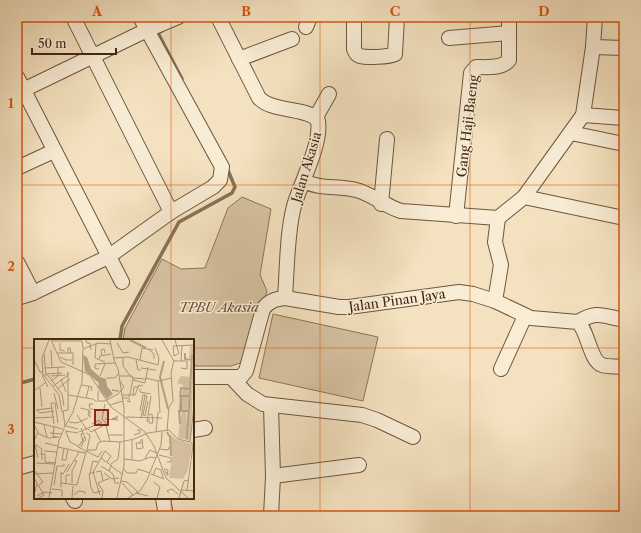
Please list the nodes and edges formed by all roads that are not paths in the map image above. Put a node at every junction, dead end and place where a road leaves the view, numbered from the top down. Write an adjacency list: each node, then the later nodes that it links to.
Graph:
1 (73, 17): 15 (street)
2 (140, 17): 9 (street)
3 (178, 17): 9 (street)
4 (218, 17): 16 (street, Jalan Akasia)
5 (354, 17): 6 (street)
6 (397, 17)
7 (509, 17): 10 (street, Gang Haji Baeng)
8 (595, 17): 13 (street)
9 (146, 30): 15 (street); 30 (street)
10 (509, 34): 11 (street); 31 (street, Gang Haji Baeng)
11 (449, 38)
12 (292, 39): 16 (street)
13 (593, 47): 14 (street); 19 (street)
14 (624, 48)
15 (92, 56): 17 (street); 30 (street)
16 (239, 60): 20 (street, Jalan Akasia)
17 (19, 87): 25 (street)
18 (329, 94): 20 (street)
19 (583, 115): 21 (street); 22 (street)
20 (316, 117): 27 (street, Jalan Akasia)
21 (624, 118)
22 (571, 133): 24 (street); 28 (street)
23 (387, 139): 29 (street)
24 (624, 144)
25 (54, 151): 26 (street); 34 (street)
26 (17, 168)
27 (304, 181): 29 (street); 39 (street, Jalan Akasia)
28 (524, 197): 32 (street); 33 (street)
29 (381, 204): 31 (street)
30 (171, 212): 34 (street)
31 (456, 216): 32 (street)
32 (498, 218): 40 (street)
33 (624, 218)
34 (108, 257): 36 (street); 37 (street)
35 (17, 262): 37 (street)
36 (122, 282)
37 (33, 293): 38 (street)
38 (17, 298)
39 (285, 298): 40 (street, Jalan Pinan Jaya); 47 (street, Jalan Pinan Jaya)
40 (495, 301): 41 (street, Jalan Pinan Jaya)
41 (525, 316): 43 (street, Jalan Pinan Jaya); 45 (street)
42 (624, 320): 43 (street)
43 (578, 322): 44 (street)
44 (624, 367)
45 (501, 369)
46 (194, 377): 47 (street)
47 (232, 378): 48 (street)
48 (271, 406): 49 (street); 53 (street)
49 (413, 437)
50 (34, 464): 52 (street)
51 (359, 465): 53 (street)
52 (17, 468)
53 (273, 476): 56 (street)
54 (163, 499): 55 (street)
55 (166, 516)
56 (271, 516)

